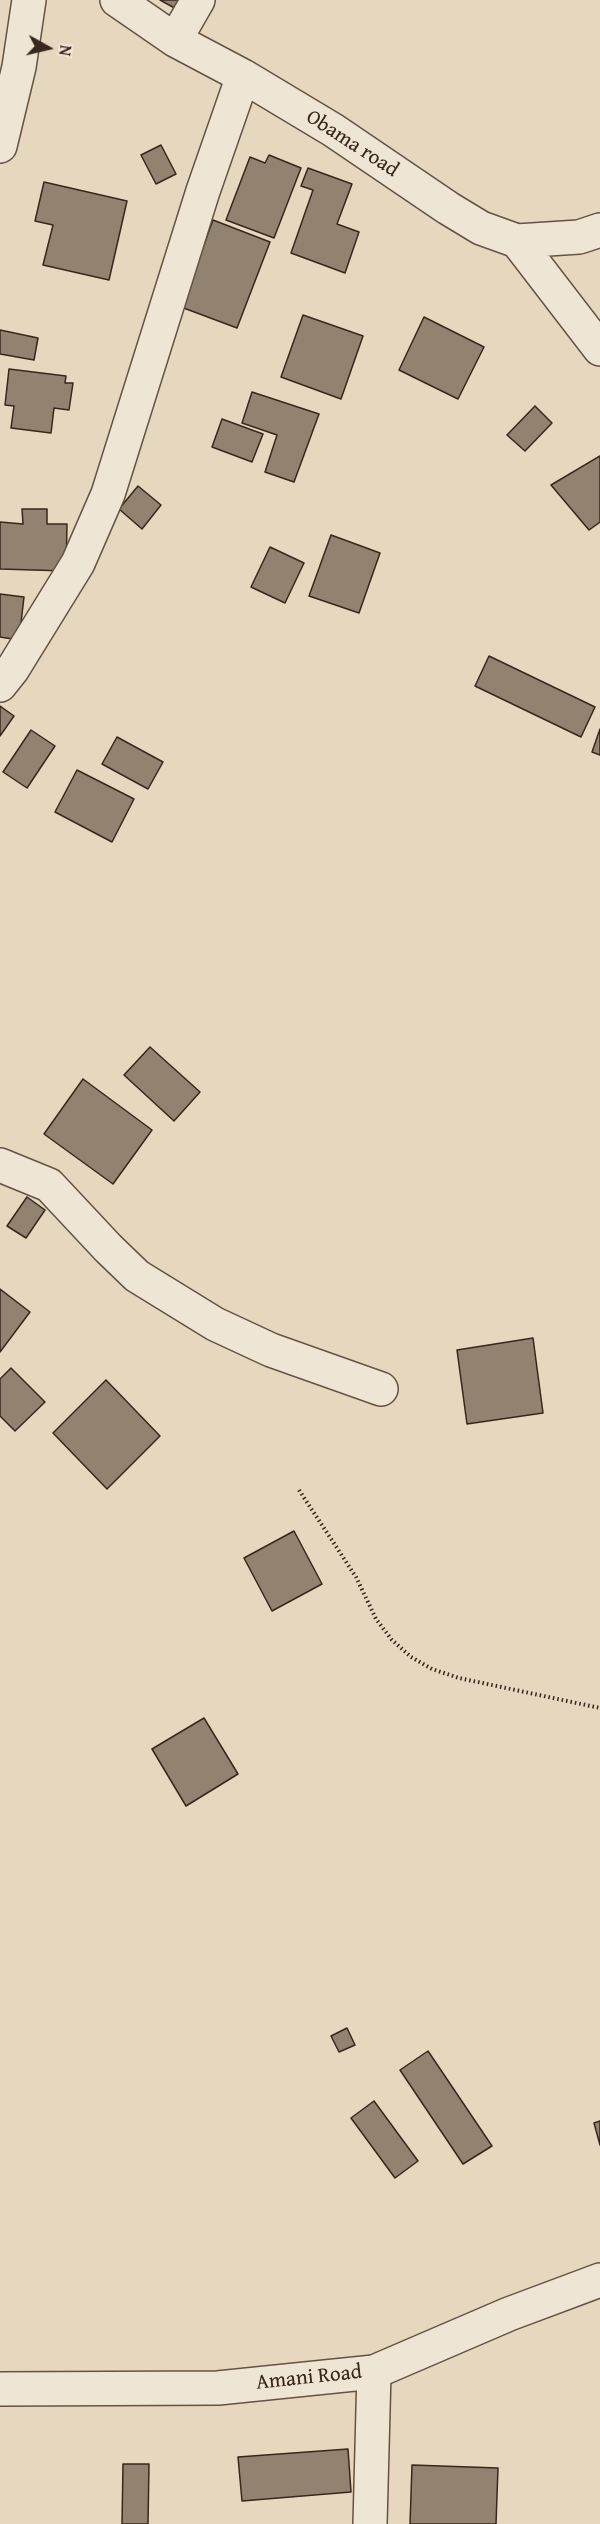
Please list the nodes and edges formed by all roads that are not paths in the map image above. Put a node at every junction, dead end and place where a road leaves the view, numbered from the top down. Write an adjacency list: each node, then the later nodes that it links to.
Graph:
1 (29, 0): 6 (street)
2 (117, 0): 4 (street, Obama road)
3 (198, 0): 4 (street)
4 (175, 40): 5 (street, Obama road)
5 (243, 76): 8 (street, Obama road); 10 (street)
6 (0, 146)
7 (600, 230): 8 (street, Obama road)
8 (517, 241): 9 (street)
9 (600, 349)
10 (0, 685)
11 (0, 1166): 12 (street)
12 (381, 1389)
13 (600, 2280): 14 (street, Amani Road)
14 (374, 2372): 15 (street, Amani Road); 16 (street)
15 (0, 2389)
16 (370, 2524)

